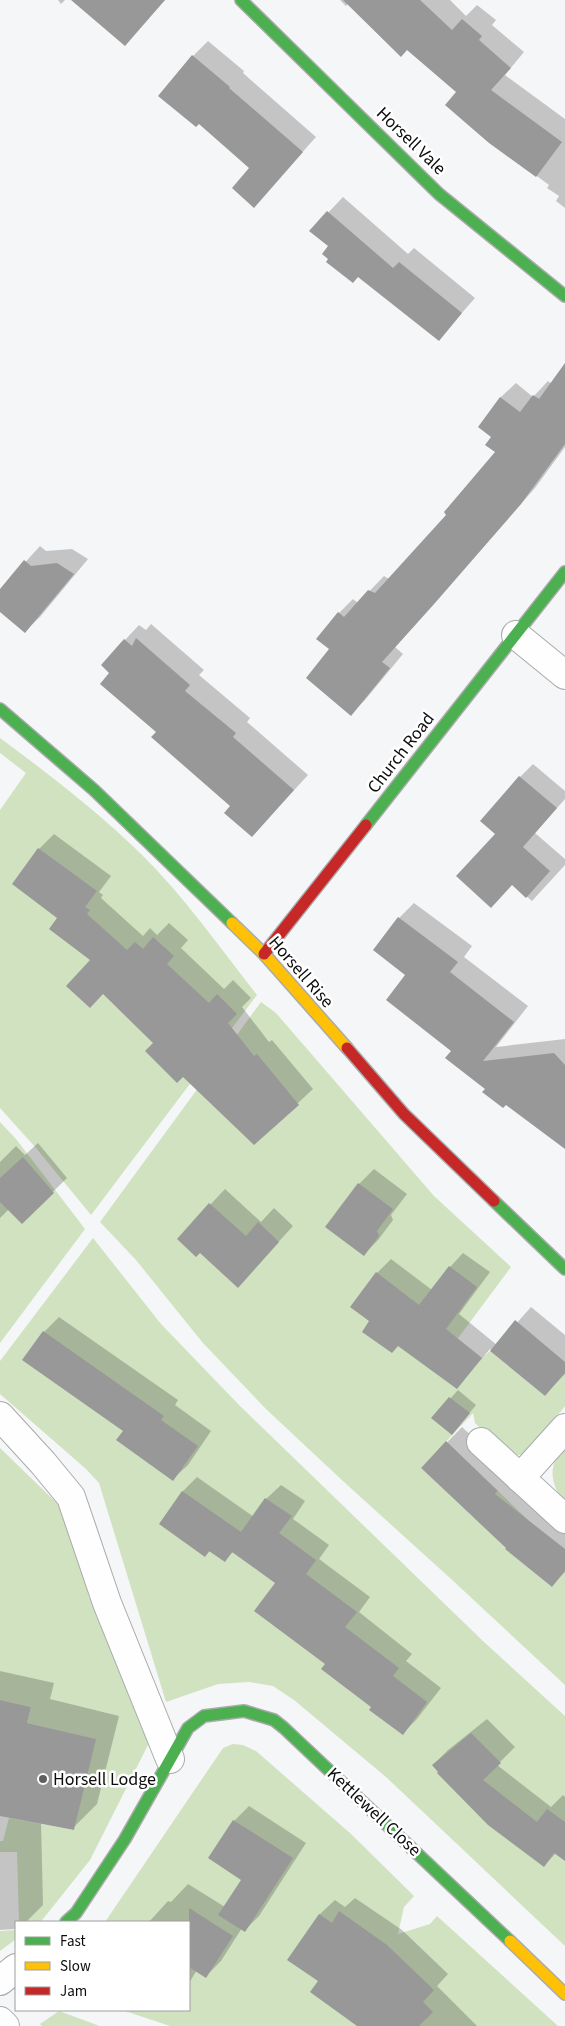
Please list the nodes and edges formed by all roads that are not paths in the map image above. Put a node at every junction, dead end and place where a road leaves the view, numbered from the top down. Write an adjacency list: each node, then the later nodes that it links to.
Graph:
1 (242, 0): 2 (street, Horsell Vale)
2 (565, 296)
3 (565, 572): 4 (street, Church Road)
4 (516, 635): 5 (street); 7 (street, Church Road)
5 (565, 675)
6 (0, 709): 7 (street, Horsell Rise)
7 (264, 954): 8 (street, Horsell Rise)
8 (565, 1269)
9 (0, 1416): 14 (street)
10 (565, 1428): 12 (street)
11 (481, 1442): 12 (street)
12 (520, 1478): 13 (street)
13 (565, 1519)
14 (170, 1759): 15 (street, Kettlewell Close); 18 (street, Kettlewell Close)
15 (67, 1921)
16 (15, 1969): 17 (street)
17 (0, 1981)
18 (565, 1994)
19 (0, 2021): 20 (street)
20 (5, 2026)

